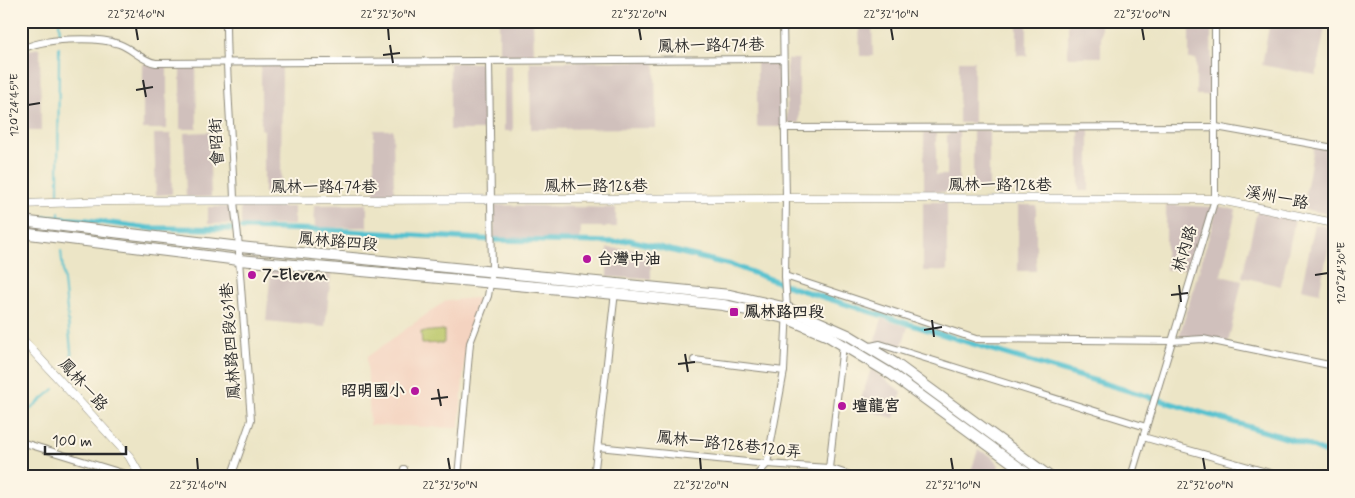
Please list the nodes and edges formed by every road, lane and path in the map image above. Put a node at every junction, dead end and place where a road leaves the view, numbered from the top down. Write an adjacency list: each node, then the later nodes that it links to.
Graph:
1 (226, 21): 7 (street, 會昭街)
2 (783, 21): 5 (street)
3 (1215, 21): 8 (street, 林內路)
4 (21, 50): 7 (street, 鳳林一路474巷)
5 (783, 60): 6 (street, 鳳林一路474巷); 9 (street)
6 (490, 62): 7 (street, 鳳林一路474巷); 12 (street)
7 (226, 63): 14 (street, 會昭街)
8 (1216, 127): 9 (street); 10 (street); 13 (street, 林內路)
9 (784, 128): 11 (street)
10 (1334, 148)
11 (786, 198): 12 (street, 鳳林一路128巷); 13 (street, 鳳林一路128巷); 22 (street)
12 (490, 200): 14 (street, 鳳林一路474巷); 21 (street)
13 (1215, 200): 17 (street, 溪州一路); 28 (street, 林內路)
14 (234, 201): 15 (street, 鳳林一路474巷); 19 (street, 會昭街)
15 (21, 204)
16 (21, 221): 19 (main road, 鳳林路四段)
17 (1334, 223)
18 (21, 233): 20 (main road, 鳳林路四段)
19 (240, 247): 20 (street, 會昭街); 21 (main road, 鳳林路四段)
20 (239, 260): 23 (main road, 鳳林路四段); 45 (street, 鳳林路四段631巷)
21 (492, 271): 23 (street); 24 (main road, 鳳林路四段)
22 (785, 278): 26 (street); 28 (street)
23 (490, 283): 25 (main road, 鳳林路四段); 46 (street)
24 (617, 283): 25 (street); 26 (main road, 鳳林路四段)
25 (614, 294): 26 (main road, 鳳林路四段); 38 (street)
26 (787, 313): 29 (main road, 鳳林路四段); 30 (main road, 鳳林路四段); 34 (street)
27 (21, 338): 44 (street, 鳳林一路)
28 (1172, 341): 33 (street); 35 (street, 林內路)
29 (843, 345): 31 (main road, 鳳林路四段); 41 (street)
30 (868, 346): 31 (street); 35 (street); 52 (main road, 鳳林路四段)
31 (856, 352): 51 (main road, 鳳林路四段)
32 (694, 360): 34 (street)
33 (1334, 366)
34 (784, 371): 39 (street)
35 (1146, 427): 36 (street, 林內路)
36 (1143, 436): 53 (street, 林內路); 54 (street)
37 (21, 442): 40 (street)
38 (598, 447): 39 (street, 鳳林一路128巷120弄); 47 (street)
39 (767, 464): 41 (street, 鳳林一路128巷120弄); 48 (street)
40 (108, 468): 42 (street); 43 (street)
41 (829, 468): 49 (street); 50 (street, 鳳林一路128巷120弄)
42 (105, 477)
43 (135, 477)
44 (141, 477)
45 (231, 477)
46 (458, 477)
47 (594, 477)
48 (755, 477)
49 (828, 477)
50 (856, 477)
51 (1032, 477)
52 (1050, 477)
53 (1131, 477)
54 (1284, 477)

